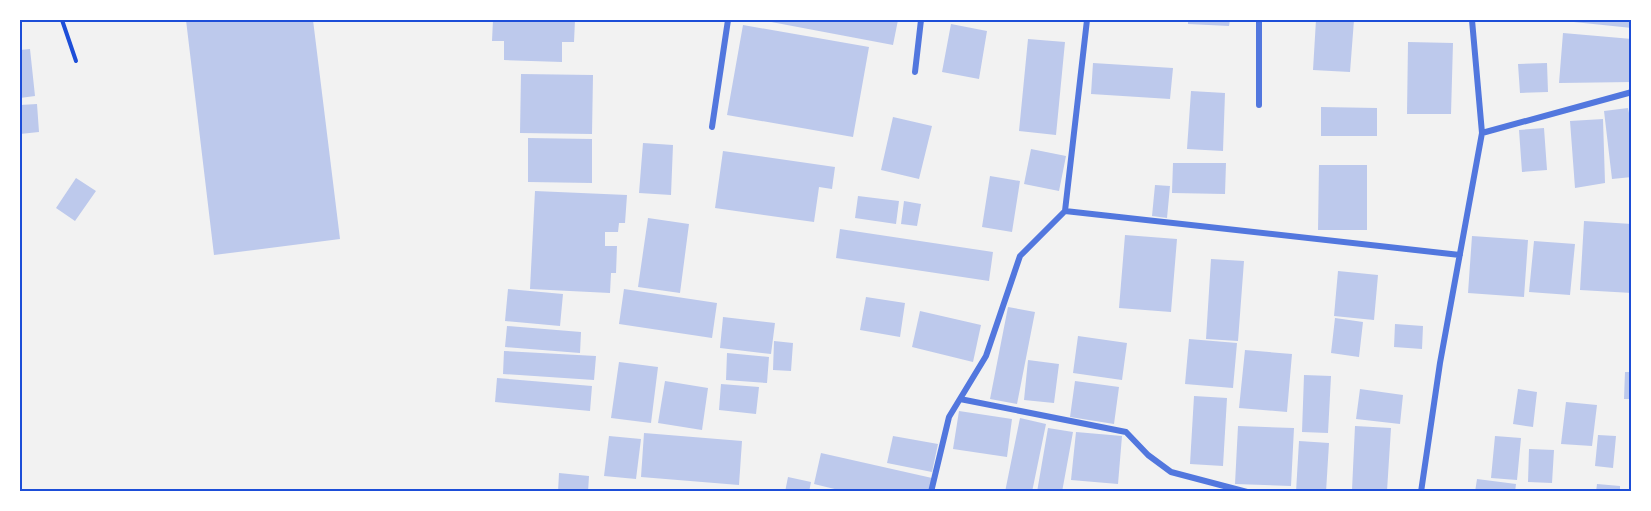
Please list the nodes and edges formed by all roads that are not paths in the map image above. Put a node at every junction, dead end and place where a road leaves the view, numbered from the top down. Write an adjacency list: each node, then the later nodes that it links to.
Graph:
1 (728, 20): 9 (street)
2 (921, 20): 6 (street)
3 (1087, 20): 11 (street)
4 (1259, 20): 8 (street)
5 (1472, 20): 10 (street)
6 (915, 72)
7 (1632, 92): 10 (street)
8 (1259, 105)
9 (712, 127)
10 (1482, 134): 12 (street)
11 (1065, 211): 12 (street); 13 (street)
12 (1460, 255): 16 (street)
13 (960, 399): 14 (street); 15 (street)
14 (931, 492)
15 (1247, 492)
16 (1421, 492)

